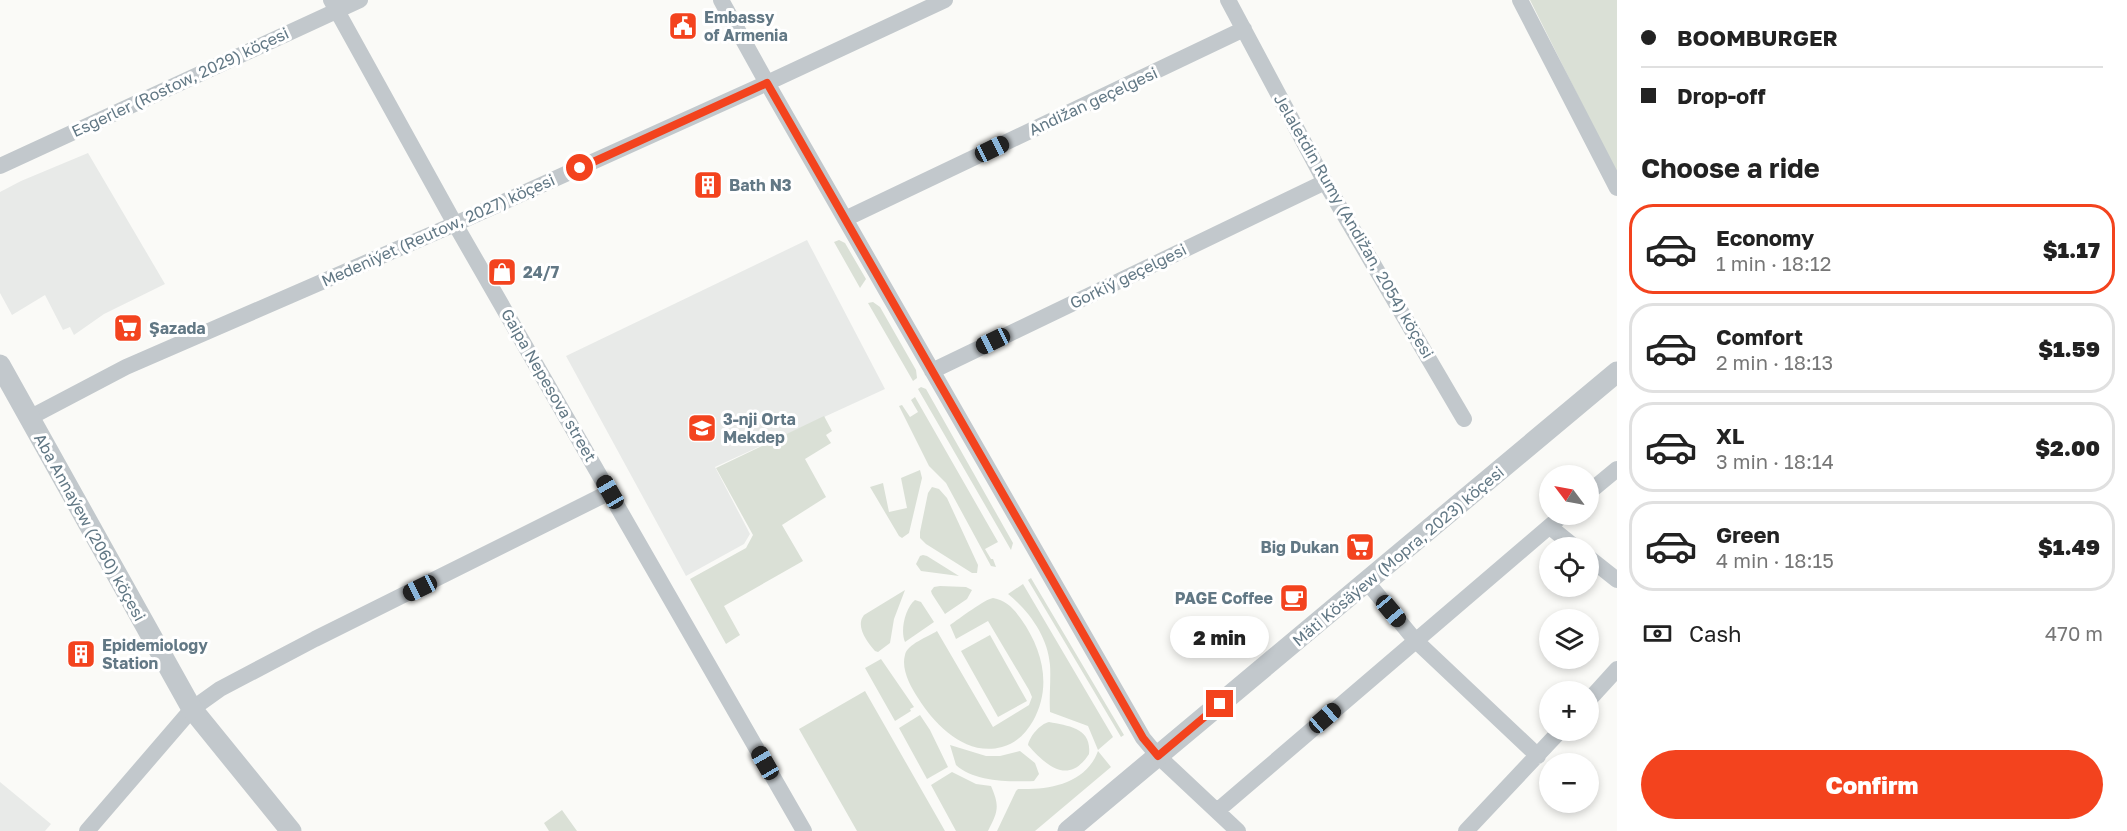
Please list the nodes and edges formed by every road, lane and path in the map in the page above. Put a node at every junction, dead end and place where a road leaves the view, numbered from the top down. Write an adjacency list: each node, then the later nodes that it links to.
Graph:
1 (360, 0): 6 (street, Esgerler (Rostow, 2029) köçesi)
2 (721, 0): 8 (street)
3 (945, 0): 8 (street, Medeniýet (Reutow, 2027) köçesi)
4 (1227, 0): 7 (street, Jelaletdin Rumy (Andižan, 2054) köçesi)
5 (1520, 0): 11 (street)
6 (334, 5): 9 (street, Esgerler (Rostow, 2029) köçesi); 13 (street, Gaipa Nepesova street)
7 (1244, 29): 10 (street, Jelaletdin Rumy (Andižan, 2054) köçesi); 12 (street, Andižan geçelgesi)
8 (767, 83): 12 (street); 13 (street, Medeniýet (Reutow, 2027) köçesi)
9 (0, 166)
10 (1325, 182): 15 (street, Gorkiý geçelgesi); 20 (street, Jelaletdin Rumy (Andižan, 2054) köçesi)
11 (1617, 188)
12 (845, 219): 15 (street)
13 (455, 224): 19 (street, Medeniýet (Reutow, 2027) köçesi); 23 (street, Gaipa Nepesova street)
14 (0, 365): 19 (street, Aba Annaýew (2060) köçesi)
15 (932, 371): 34 (street)
16 (1617, 372): 18 (street, Mäti Kösäýew (Mopra, 2023) köçesi)
17 (1617, 378): 18 (street)
18 (1596, 390): 28 (street, Mäti Kösäýew (Mopra, 2023) köçesi)
19 (29, 418): 32 (street, Aba Annaýew (2060) köçesi)
20 (1464, 419)
21 (1617, 469): 22 (street)
22 (1599, 485)
23 (610, 492): 32 (street); 39 (street, Gaipa Nepesova street)
24 (1550, 527): 25 (street); 29 (street)
25 (1562, 537)
26 (1599, 566): 27 (street)
27 (1617, 580)
28 (1367, 582): 29 (street); 34 (street, Mäti Kösäýew (Mopra, 2023) köçesi)
29 (1415, 640): 35 (street); 36 (street)
30 (1617, 669): 31 (street)
31 (1599, 689)
32 (192, 709): 37 (street); 38 (street, Aba Annaýew (2060) köçesi)
33 (1551, 741): 35 (street)
34 (1158, 756): 36 (street); 40 (street, Mäti Kösäýew (Mopra, 2023) köçesi)
35 (1538, 756): 42 (street)
36 (1217, 811): 41 (street)
37 (87, 831)
38 (291, 831)
39 (804, 831)
40 (1068, 831)
41 (1238, 831)
42 (1466, 831)

